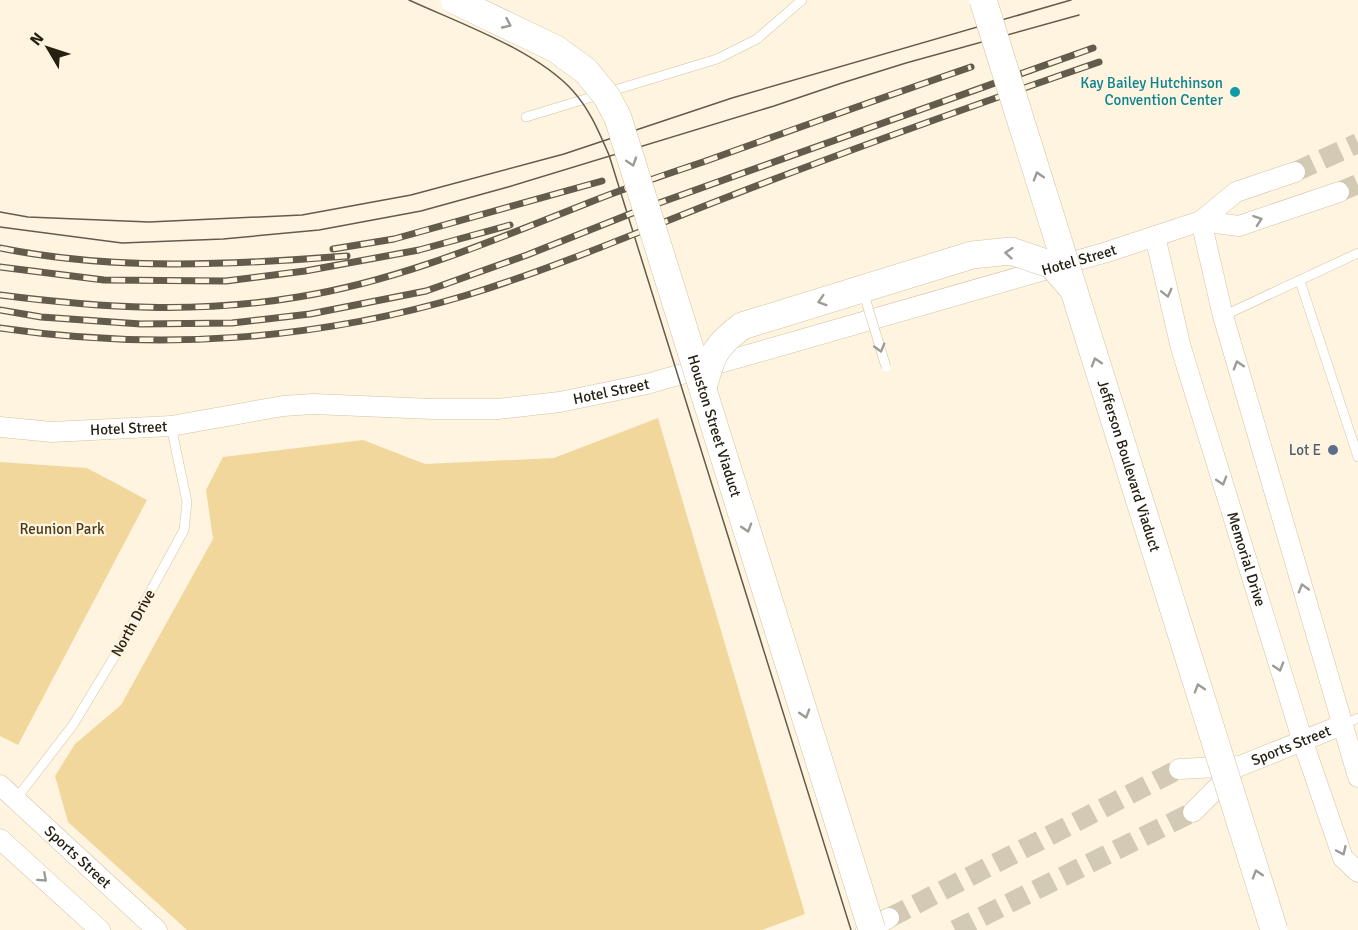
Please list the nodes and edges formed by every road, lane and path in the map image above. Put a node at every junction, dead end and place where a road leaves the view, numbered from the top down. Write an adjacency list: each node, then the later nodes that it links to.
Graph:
1 (454, 0): 15 (main road, Houston Street Viaduct, one-way to 15, bridge)
2 (802, 0): 4 (lane)
3 (983, 0): 12 (main road, Jefferson Boulevard Viaduct, one-way to 3, bridge)
4 (526, 117)
5 (1295, 172): 7 (street, Hotel Street)
6 (1339, 192): 7 (street, Hotel Street, one-way to 6)
7 (1201, 221): 8 (street, Hotel Street); 13 (street)
8 (1155, 236): 16 (street, Hotel Street); 20 (street, Memorial Drive, one-way to 20)
9 (1358, 253): 10 (lane)
10 (1300, 281): 13 (lane); 18 (lane)
11 (863, 289): 12 (main road, one-way to 11, bridge); 14 (lane, one-way to 14, bridge); 15 (main road, one-way to 15, bridge)
12 (1074, 291): 33 (main road, Jefferson Boulevard Viaduct, one-way to 12, bridge)
13 (1223, 316): 19 (street, one-way to 13)
14 (886, 367)
15 (703, 388): 29 (main road, Houston Street Viaduct, one-way to 29, bridge)
16 (171, 426): 17 (street, Hotel Street); 25 (lane, North Drive)
17 (0, 427)
18 (1358, 457)
19 (1350, 722): 20 (street, Sports Street); 23 (street)
20 (1303, 742): 21 (street, Sports Street); 28 (street, Memorial Drive, one-way to 28)
21 (1240, 766): 22 (street, Sports Street); 26 (street, Sports Street)
22 (1179, 769)
23 (1358, 777)
24 (0, 786): 25 (street, Sports Street)
25 (16, 799): 31 (street, Sports Street)
26 (1192, 812)
27 (0, 839): 30 (street, one-way to 30)
28 (1358, 872)
29 (881, 924): 32 (street)
30 (100, 930)
31 (157, 930)
32 (866, 930)
33 (1274, 930)

